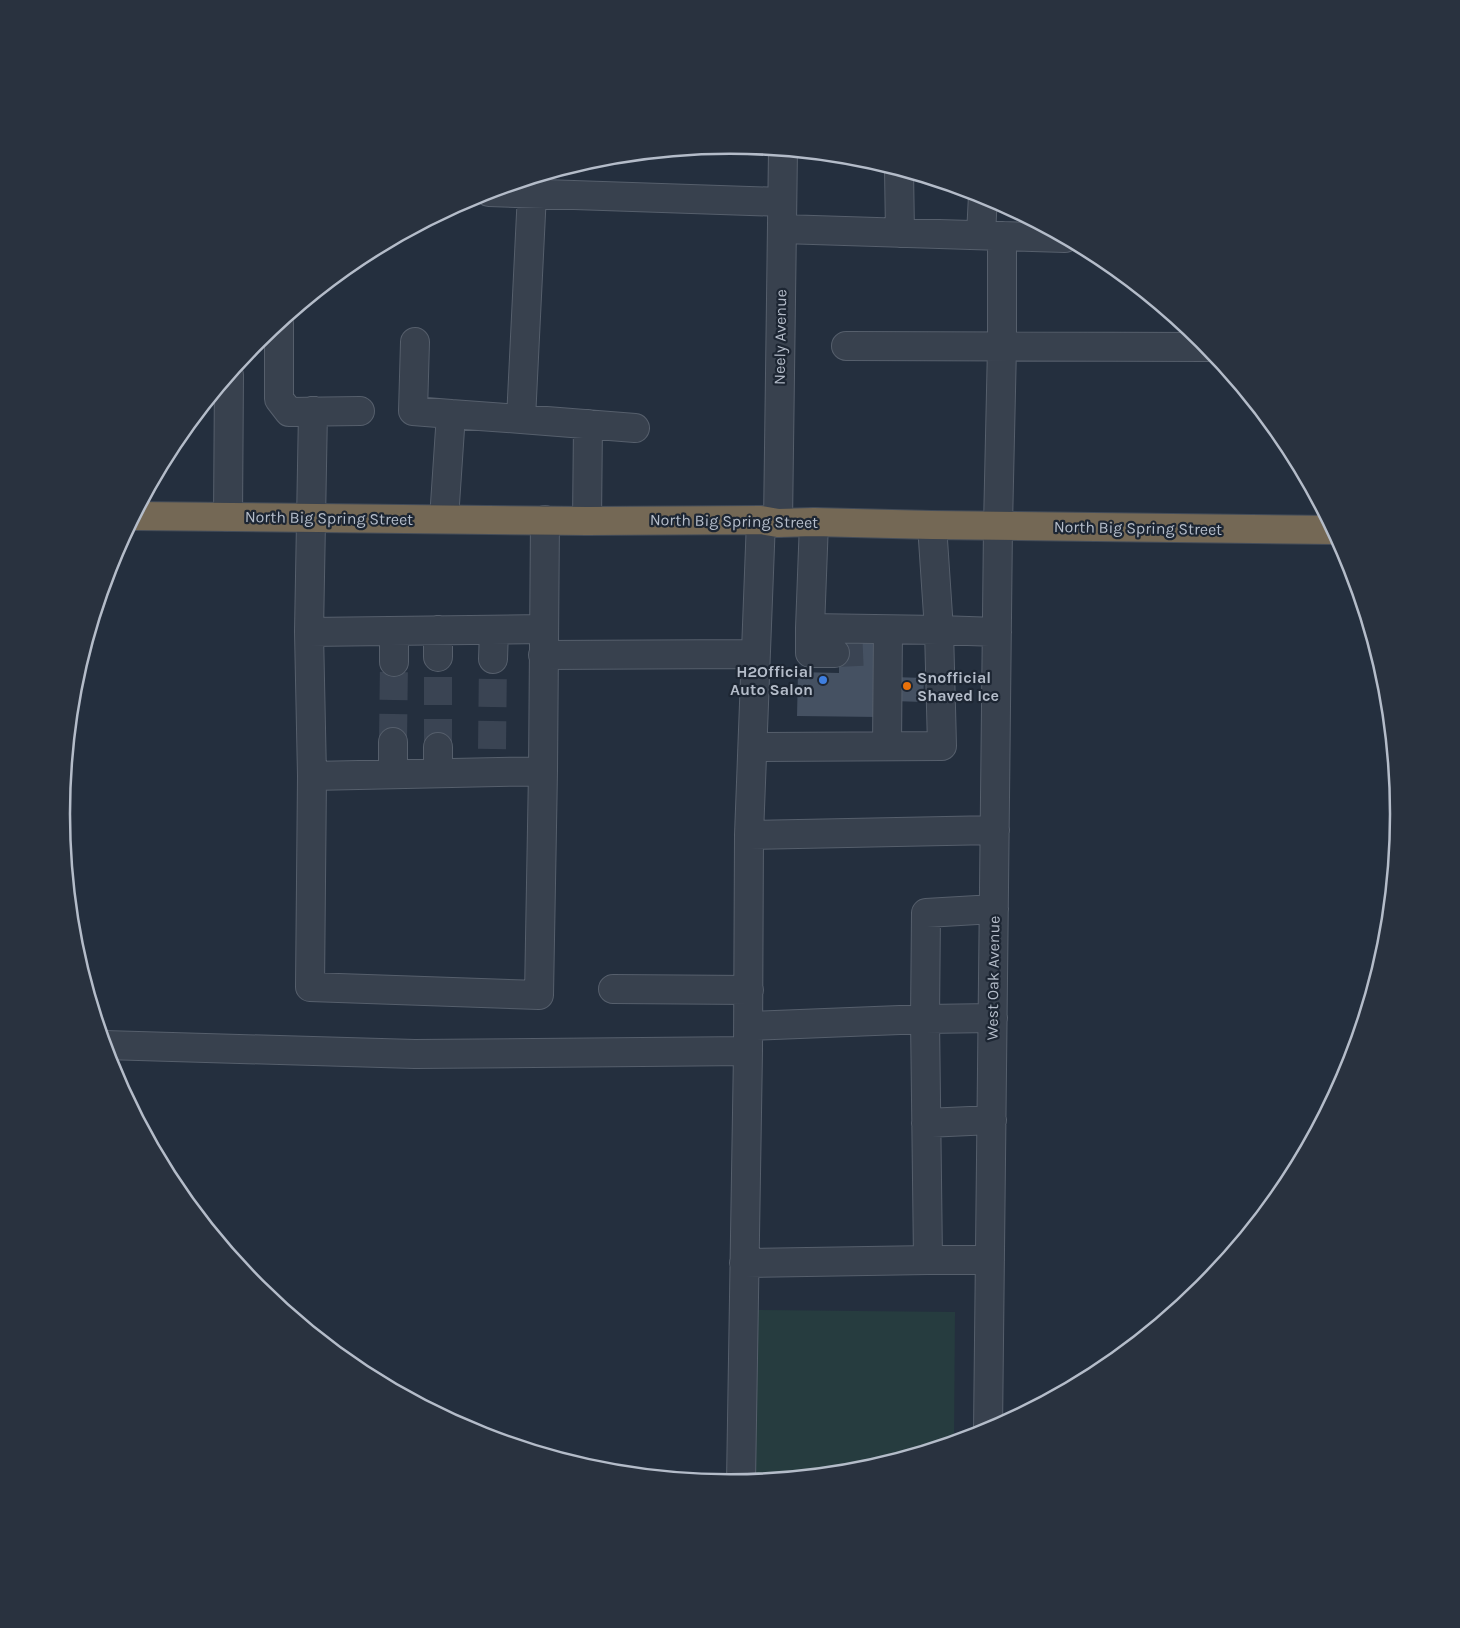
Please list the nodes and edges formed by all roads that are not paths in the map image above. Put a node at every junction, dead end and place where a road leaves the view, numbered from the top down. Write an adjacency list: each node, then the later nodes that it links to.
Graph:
1 (783, 156): 5 (street, Neely Avenue)
2 (899, 176): 8 (street)
3 (542, 187): 4 (street); 5 (street); 20 (street)
4 (517, 189)
5 (782, 202): 7 (street, Neely Avenue)
6 (985, 205): 9 (street, West Oak Avenue)
7 (782, 229): 8 (street); 29 (street, Neely Avenue)
8 (900, 233): 9 (street)
9 (991, 236): 10 (street); 14 (street, West Oak Avenue)
10 (1052, 238)
11 (279, 332): 17 (street)
12 (414, 342): 19 (street)
13 (846, 346): 14 (street)
14 (1002, 346): 15 (street); 32 (street, West Oak Avenue)
15 (1198, 348)
16 (229, 385): 24 (street)
17 (313, 411): 18 (street); 25 (street)
18 (360, 411)
19 (451, 414): 20 (street); 26 (street)
20 (521, 420): 21 (street)
21 (588, 424): 22 (street); 28 (street)
22 (635, 428)
23 (141, 516): 24 (highway, North Big Spring Street)
24 (228, 517): 25 (highway, North Big Spring Street)
25 (311, 518): 26 (highway, North Big Spring Street); 39 (street)
26 (444, 519): 27 (highway, North Big Spring Street)
27 (545, 520): 28 (highway, North Big Spring Street); 41 (street)
28 (587, 521): 29 (highway, North Big Spring Street)
29 (769, 521): 30 (highway, North Big Spring Street); 44 (street, Neely Avenue)
30 (814, 522): 31 (highway, North Big Spring Street); 34 (street)
31 (932, 525): 32 (highway, North Big Spring Street); 37 (street)
32 (998, 526): 33 (highway, North Big Spring Street); 40 (street, West Oak Avenue)
33 (1326, 530)
34 (810, 628): 42 (street); 43 (street)
35 (438, 630): 36 (street); 38 (street); 45 (street)
36 (494, 630): 41 (street); 46 (street)
37 (939, 630): 40 (street); 42 (street); 49 (street)
38 (394, 631): 39 (street); 47 (street)
39 (309, 632): 53 (street)
40 (997, 632): 54 (street, West Oak Avenue)
41 (543, 642): 44 (street); 51 (street)
42 (886, 644): 49 (street)
43 (835, 653)
44 (755, 654): 50 (street, Neely Avenue)
45 (438, 658)
46 (493, 659)
47 (394, 662)
48 (393, 742): 52 (street)
49 (887, 746): 50 (street)
50 (752, 747): 55 (street, Neely Avenue)
51 (543, 771): 52 (street); 53 (street)
52 (393, 774): 53 (street)
53 (312, 776)
54 (995, 830): 55 (street); 56 (street, West Oak Avenue)
55 (749, 835): 58 (street, Neely Avenue)
56 (994, 909): 59 (street, West Oak Avenue); 60 (street)
57 (613, 989): 58 (street)
58 (749, 990): 61 (street, Neely Avenue)
59 (993, 1018): 60 (street); 63 (street, West Oak Avenue)
60 (925, 1019): 61 (street); 64 (street)
61 (748, 1038): 62 (street); 67 (street, Neely Avenue)
62 (112, 1045)
63 (992, 1120): 64 (street); 66 (street, West Oak Avenue)
64 (926, 1123): 65 (street)
65 (928, 1260): 66 (street); 67 (street)
66 (990, 1260): 68 (street, West Oak Avenue)
67 (744, 1263): 69 (street, Neely Avenue)
68 (988, 1422)
69 (741, 1474)

